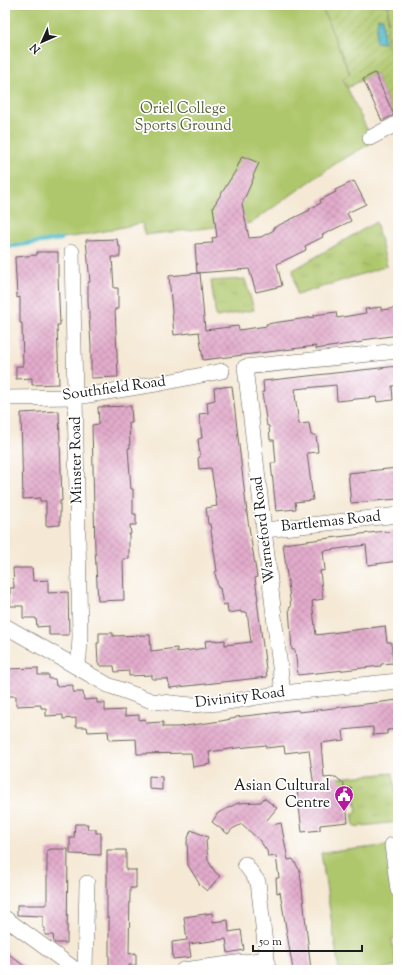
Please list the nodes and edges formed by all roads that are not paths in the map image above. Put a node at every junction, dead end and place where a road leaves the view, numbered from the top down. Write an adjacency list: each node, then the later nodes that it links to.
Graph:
1 (398, 123): 2 (street)
2 (370, 138)
3 (72, 252): 6 (street, Minster Road)
4 (398, 351): 9 (street, Warneford Road)
5 (222, 371): 6 (street, Southfield Road)
6 (76, 397): 7 (street, Southfield Road); 11 (street, Minster Road)
7 (5, 398)
8 (398, 515): 9 (street, Bartlemas Road)
9 (265, 530): 13 (street, Warneford Road)
10 (5, 626): 11 (street, Divinity Road)
11 (75, 666): 13 (street, Divinity Road)
12 (398, 681): 13 (street, Divinity Road)
13 (283, 693)
14 (392, 845): 17 (street)
15 (245, 864): 19 (street)
16 (87, 883): 21 (street)
17 (398, 890)
18 (5, 918): 20 (street)
19 (267, 964): 22 (street)
20 (76, 970)
21 (85, 970)
22 (183, 970)

